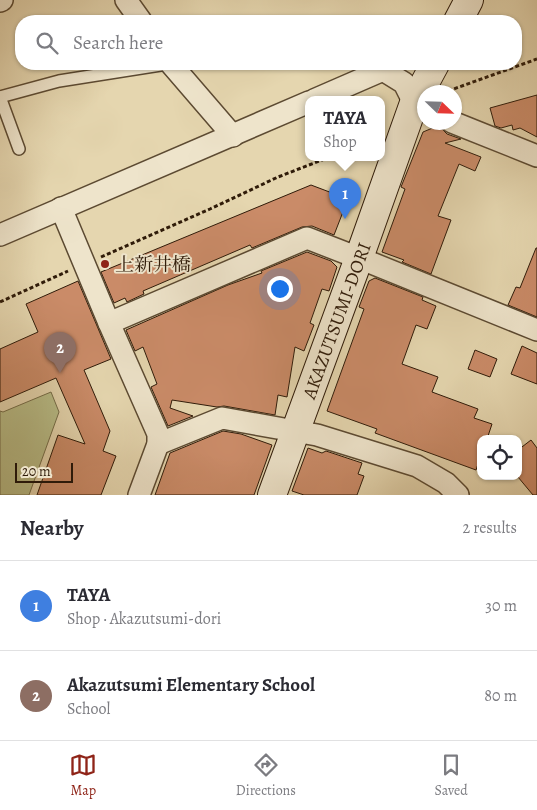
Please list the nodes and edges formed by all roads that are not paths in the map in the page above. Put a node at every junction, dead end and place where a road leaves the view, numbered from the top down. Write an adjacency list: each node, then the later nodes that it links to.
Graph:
1 (469, 0): 2 (street)
2 (461, 15)
3 (129, 70): 10 (lane)
4 (176, 70): 15 (street)
5 (382, 70): 9 (street)
6 (382, 70): 12 (street)
7 (433, 70): 8 (street, AKAZUTSUMI-DORI)
8 (427, 85)
9 (323, 96)
10 (0, 97): 16 (lane)
11 (305, 104): 15 (street)
12 (417, 104)
13 (417, 112): 20 (street, AKAZUTSUMI-DORI)
14 (462, 126): 17 (street)
15 (233, 136): 18 (street)
16 (19, 149)
17 (537, 156)
18 (60, 208): 19 (street); 21 (street)
19 (0, 235)
20 (359, 258): 21 (street); 22 (street); 23 (street, AKAZUTSUMI-DORI)
21 (109, 323): 24 (street)
22 (537, 330)
23 (295, 430): 24 (street); 26 (street, AKAZUTSUMI-DORI); 27 (street)
24 (158, 444): 25 (street)
25 (139, 495)
26 (272, 495)
27 (458, 495)

